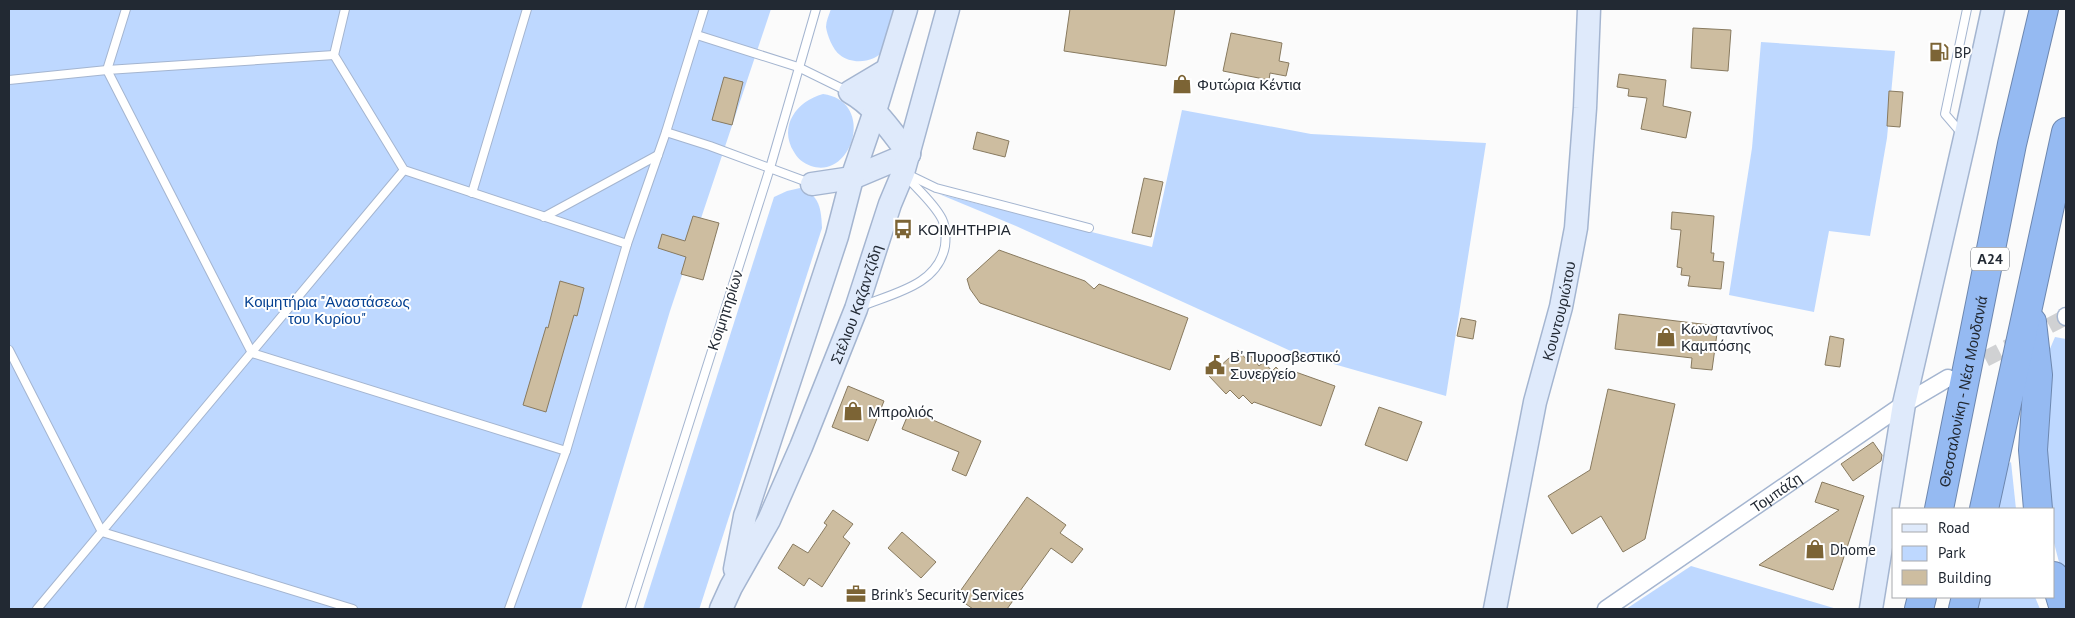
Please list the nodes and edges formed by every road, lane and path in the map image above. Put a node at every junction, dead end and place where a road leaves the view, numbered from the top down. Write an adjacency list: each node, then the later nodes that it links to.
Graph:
1 (126, 9): 15 (lane)
2 (345, 9): 13 (lane)
3 (527, 9): 29 (lane)
4 (704, 9): 12 (lane)
5 (816, 9): 14 (lane, Κοιμητηρίων)
6 (906, 9): 16 (main road, Στέλιου Καζαντζίδη)
7 (948, 9): 24 (main road, Στέλιου Καζαντζίδη)
8 (1589, 9): 52 (main road, Κουντουριώτου)
9 (1967, 9): 22 (lane)
10 (1993, 9): 22 (main road)
11 (2044, 9): 41 (highway, Θεσσαλονίκη - Νέα Μουδανιά / Α24)
12 (697, 35): 14 (lane); 20 (lane)
13 (334, 55): 15 (lane); 26 (lane)
14 (798, 67): 18 (lane); 25 (lane, Κοιμητηρίων)
15 (107, 70): 17 (lane); 37 (lane)
16 (887, 70): 18 (main road); 19 (main road, Στέλιου Καζαντζίδη)
17 (9, 80)
18 (850, 92): 19 (main road)
19 (876, 111): 24 (main road); 27 (main road, Στέλιου Καζαντζίδη)
20 (666, 132): 23 (lane); 25 (lane)
21 (2066, 132): 34 (highway)
22 (1966, 138): 39 (main road)
23 (658, 155): 30 (lane); 33 (lane)
24 (906, 163): 27 (main road); 31 (lane); 35 (main road, Στέλιου Καζαντζίδη); 35 (lane)
25 (770, 168): 28 (lane); 50 (lane, Κοιμητηρίων)
26 (404, 170): 29 (lane); 37 (lane)
27 (852, 178): 28 (main road); 32 (main road, Στέλιου Καζαντζίδη)
28 (812, 184): 32 (main road)
29 (472, 193): 30 (lane)
30 (544, 217): 33 (lane)
31 (1089, 228)
32 (837, 236): 46 (main road, Στέλιου Καζαντζίδη)
33 (627, 244): 40 (lane)
34 (2030, 298): 42 (highway); 43 (highway)
35 (856, 308): 46 (main road, Στέλιου Καζαντζίδη)
36 (9, 350): 44 (lane)
37 (252, 353): 40 (lane); 44 (lane)
38 (1948, 378): 39 (street, Τομπάζη)
39 (1904, 404): 53 (street, Τομπάζη); 54 (main road)
40 (566, 451): 49 (lane)
41 (1939, 508)
42 (1984, 508)
43 (2038, 508)
44 (102, 532): 47 (lane); 48 (lane)
45 (2055, 579): 55 (highway)
46 (731, 587): 51 (main road, Στέλιου Καζαντζίδη)
47 (37, 609)
48 (353, 609)
49 (509, 609)
50 (630, 609)
51 (721, 609)
52 (1495, 609)
53 (1606, 609)
54 (1871, 609)
55 (2064, 609)

